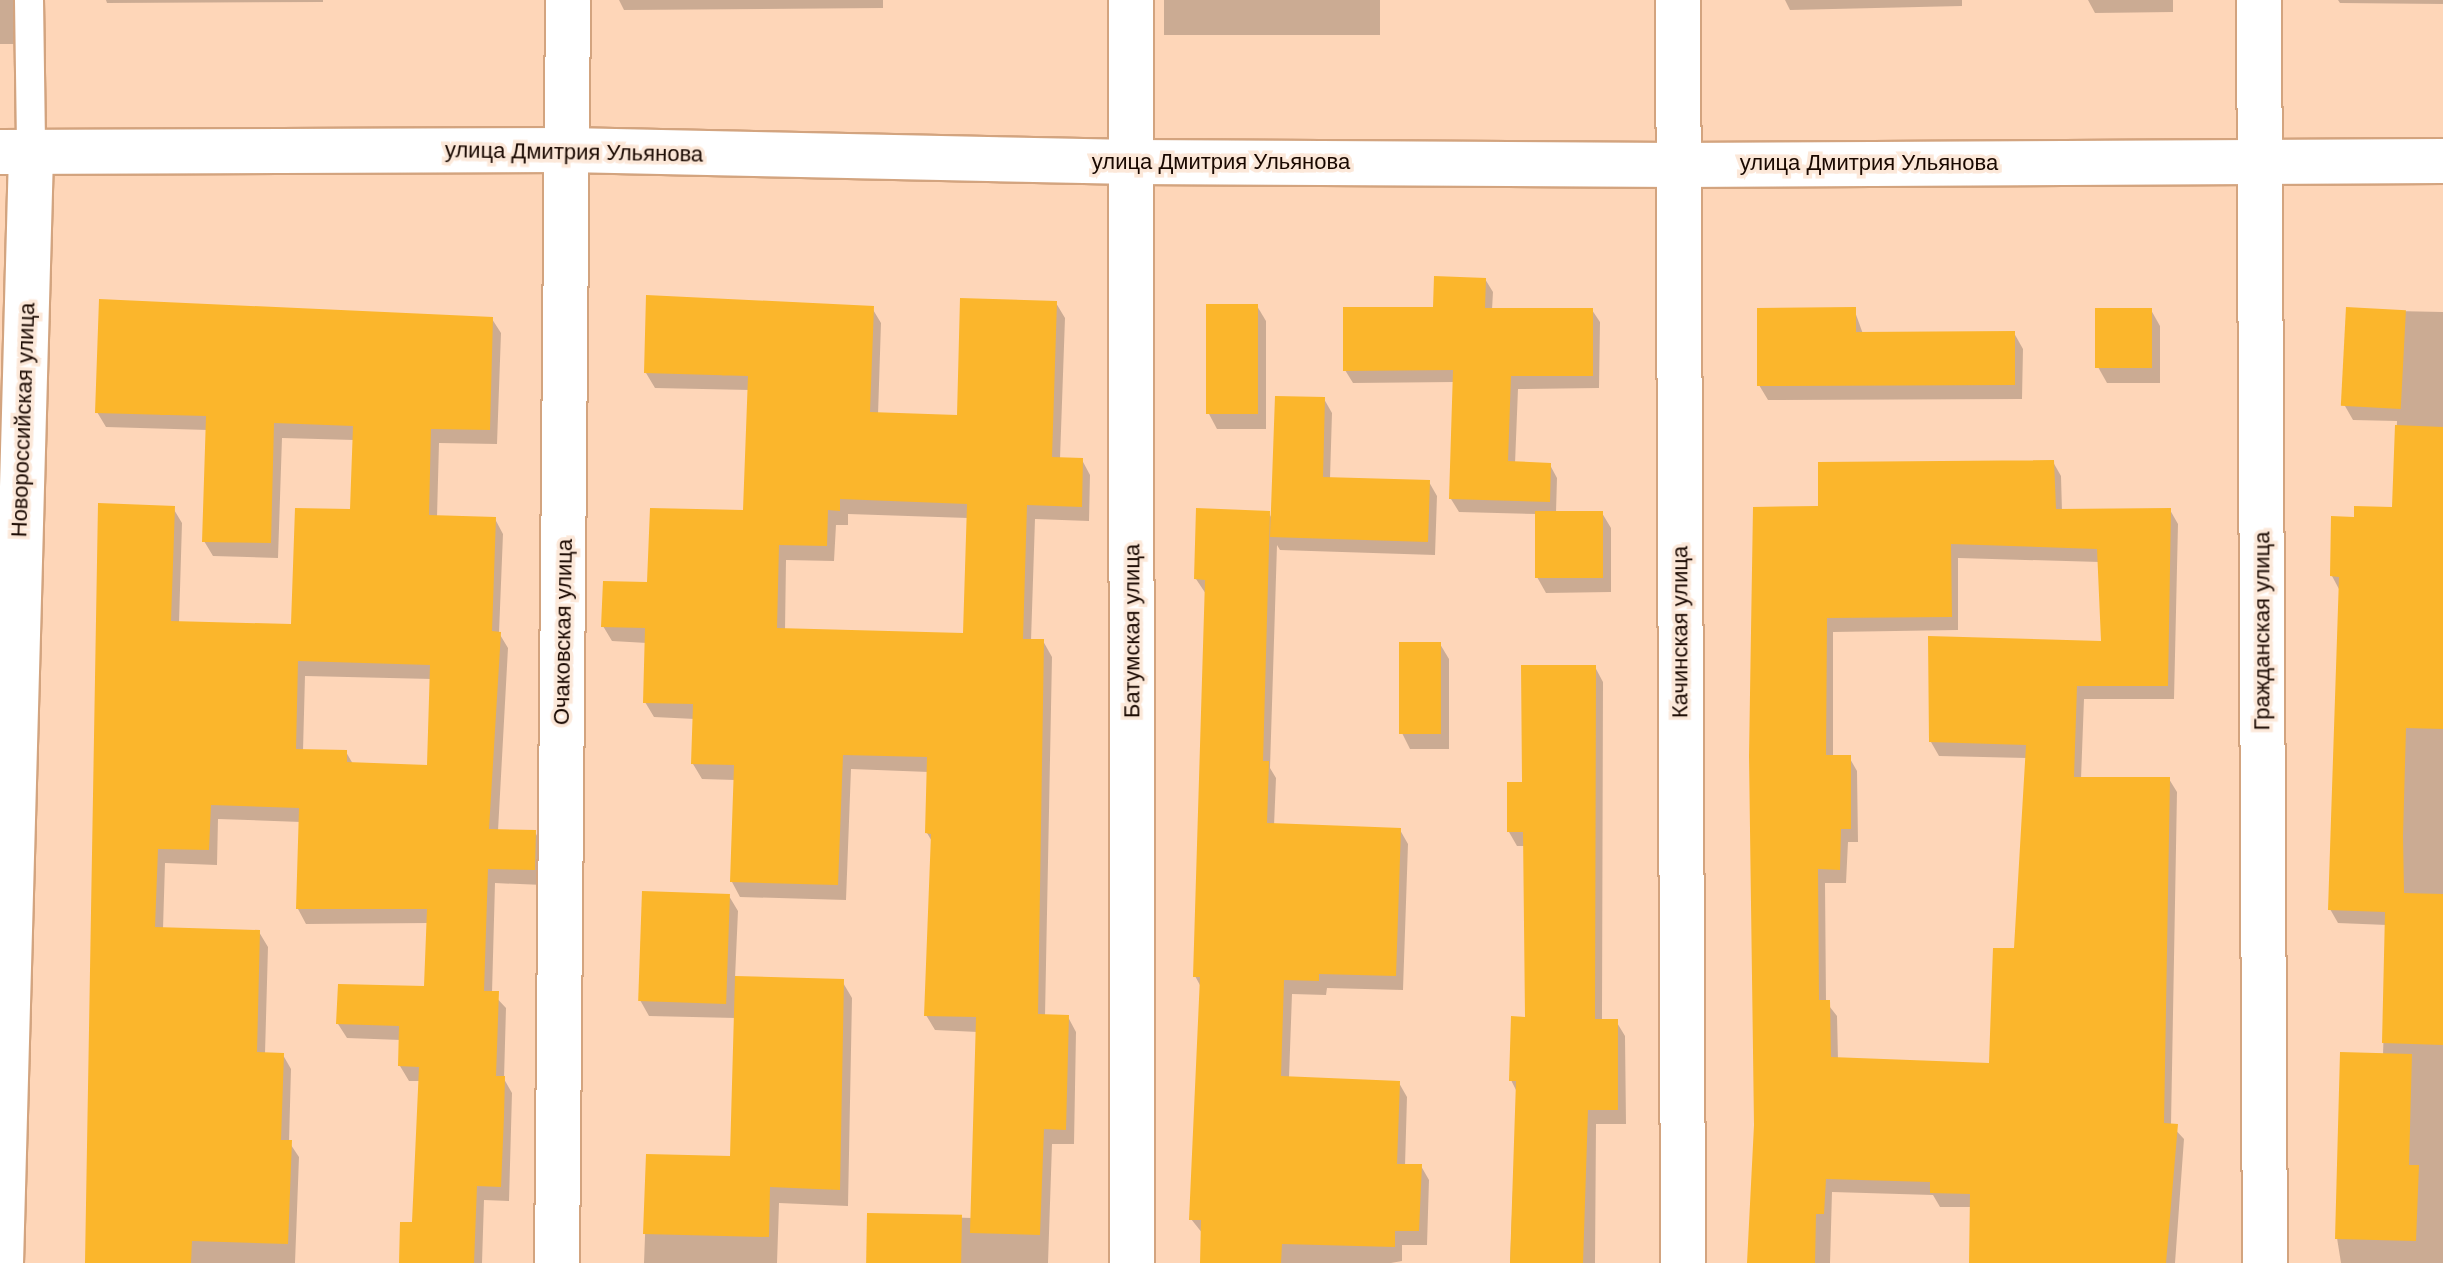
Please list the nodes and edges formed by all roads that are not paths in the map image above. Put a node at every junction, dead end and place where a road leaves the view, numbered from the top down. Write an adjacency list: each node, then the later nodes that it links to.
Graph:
1 (29, 0): 7 (lane)
2 (568, 0): 6 (street, Очаковская улица)
3 (1131, 0): 10 (street, Батумская улица)
4 (1678, 0): 11 (street, Качинская улица)
5 (2259, 0): 8 (street, Гражданская улица)
6 (568, 150): 7 (street, улица Дмитрия Ульянова); 10 (street, улица Дмитрия Ульянова); 13 (street, Очаковская улица)
7 (16, 152): 12 (street, Новороссийская улица)
8 (2260, 160): 9 (street, улица Дмитрия Ульянова); 11 (street, улица Дмитрия Ульянова); 16 (street, Гражданская улица)
9 (2443, 161)
10 (1133, 162): 11 (street, улица Дмитрия Ульянова); 14 (street, Батумская улица)
11 (1677, 165): 15 (street, Качинская улица)
12 (1, 1263)
13 (557, 1263)
14 (1132, 1263)
15 (1683, 1263)
16 (2265, 1263)

